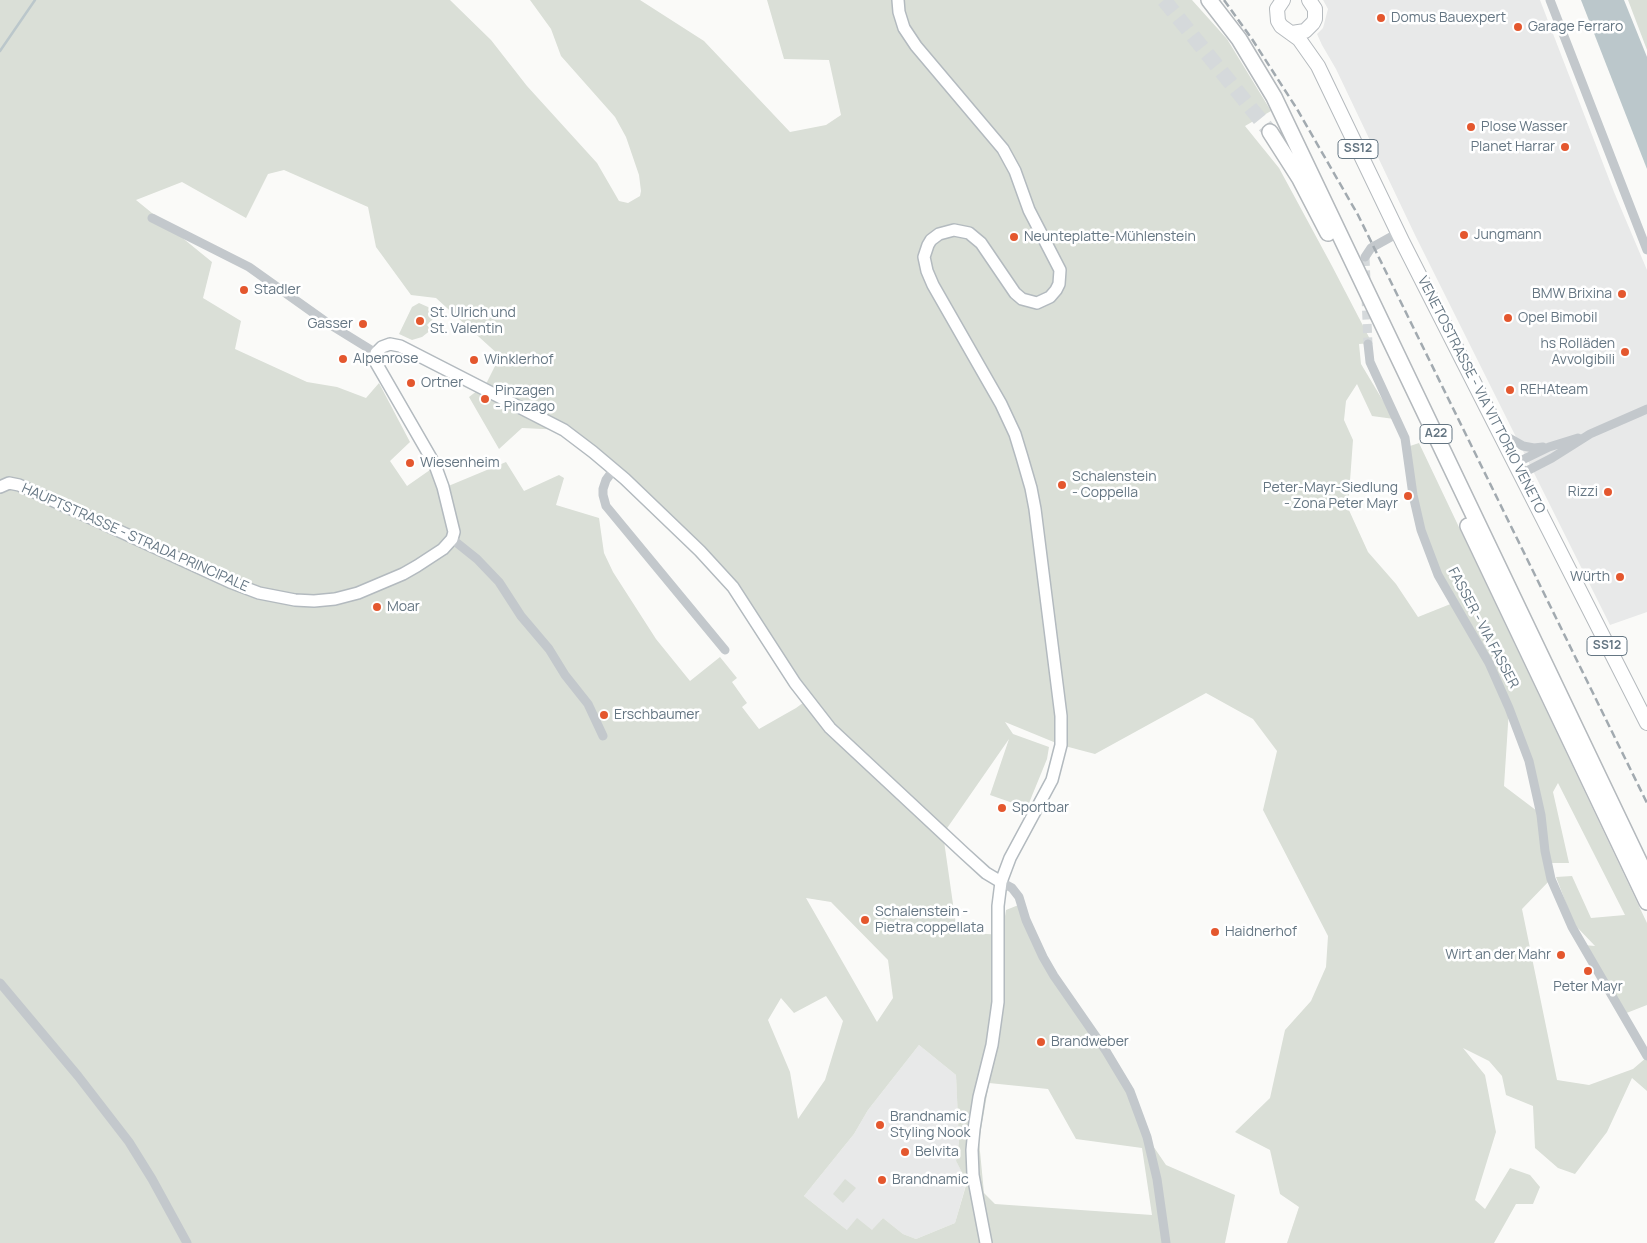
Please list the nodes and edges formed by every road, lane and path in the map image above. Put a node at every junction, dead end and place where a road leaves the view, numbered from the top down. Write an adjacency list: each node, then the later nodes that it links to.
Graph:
1 (898, 0): 28 (street)
2 (1209, 0): 27 (highway, A22)
3 (1309, 0): 6 (main road, VENETOSTRASSE - VIA VITTORIO VENETO / SS12)
4 (1550, 0): 12 (street)
5 (1277, 3): 7 (main road, VENETOSTRASSE - VIA VITTORIO VENETO / SS12)
6 (1310, 27): 7 (main road); 8 (main road, VENETOSTRASSE - VIA VITTORIO VENETO / SS12)
7 (1292, 33): 8 (main road, VENETOSTRASSE - VIA VITTORIO VENETO / SS12)
8 (1318, 66): 11 (main road, VENETOSTRASSE - VIA VITTORIO VENETO / SS12)
9 (1270, 132): 29 (highway, A22)
10 (152, 218): 15 (street)
11 (1398, 233): 13 (street); 17 (main road, VENETOSTRASSE - VIA VITTORIO VENETO / SS12)
12 (1647, 250)
13 (1365, 257)
14 (1368, 344): 31 (street, FASSER - VIA FASSER)
15 (376, 353): 20 (street); 23 (street)
16 (1647, 409): 18 (street)
17 (1500, 433): 19 (street); 21 (main road, VENETOSTRASSE - VIA VITTORIO VENETO / SS12)
18 (1590, 434): 19 (street); 21 (street)
19 (1548, 447): 21 (street)
20 (614, 469): 24 (street); 28 (street)
21 (1519, 469): 25 (main road, VENETOSTRASSE - VIA VITTORIO VENETO / SS12)
22 (5, 485): 23 (street, HAUPTSTRASSE - STRADA PRINCIPALE)
23 (452, 538): 26 (street)
24 (725, 650)
25 (1647, 723)
26 (603, 736)
27 (1647, 878)
28 (1001, 882): 33 (street); 34 (street)
29 (1647, 902)
30 (0, 983): 32 (street)
31 (1647, 1056)
32 (187, 1243)
33 (986, 1243)
34 (1166, 1243)

